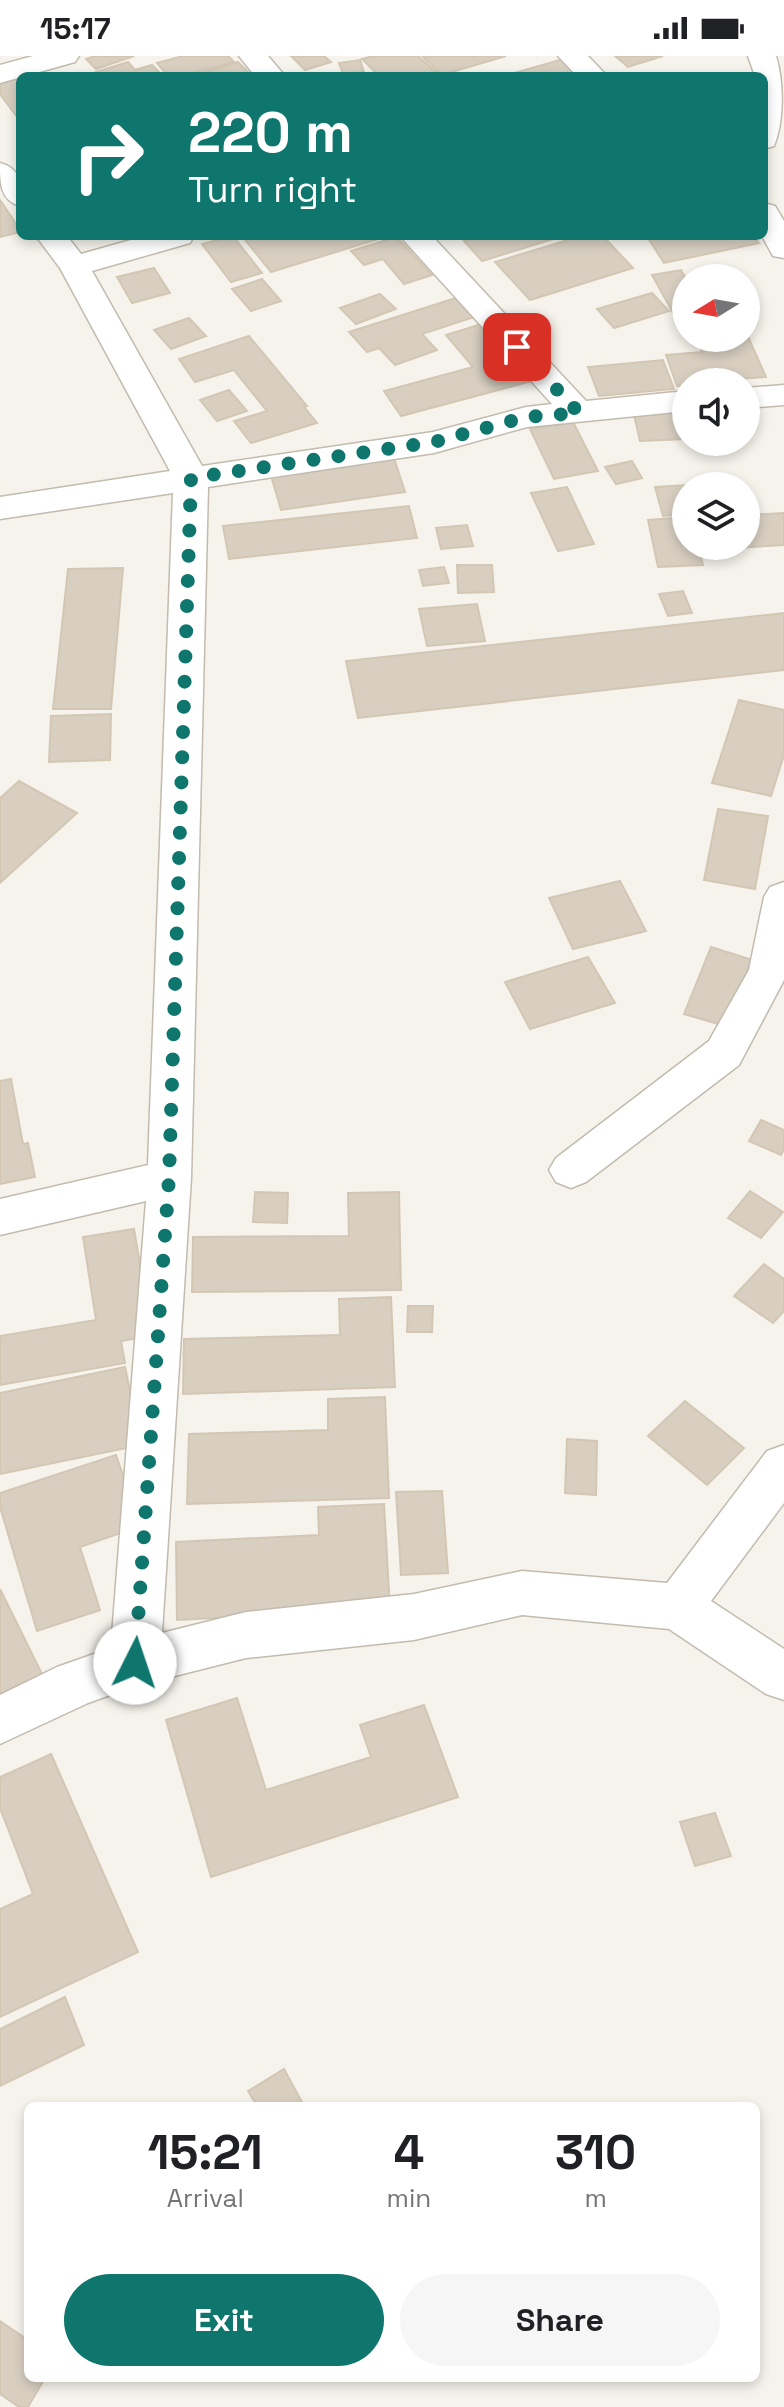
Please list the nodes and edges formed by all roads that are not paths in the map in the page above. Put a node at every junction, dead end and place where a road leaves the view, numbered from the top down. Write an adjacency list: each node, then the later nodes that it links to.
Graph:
1 (65, 56): 7 (street)
2 (253, 56): 5 (street)
3 (572, 56): 6 (street)
4 (762, 56): 8 (street)
5 (267, 72)
6 (589, 72)
7 (0, 74)
8 (768, 130)
9 (0, 172): 10 (street)
10 (16, 192)
11 (768, 219): 14 (street)
12 (148, 240): 15 (street)
13 (419, 240): 19 (street)
14 (784, 249)
15 (62, 251): 20 (street)
16 (784, 395): 17 (street)
17 (760, 397)
18 (672, 403): 19 (street)
19 (579, 413): 20 (street)
20 (191, 478): 21 (street); 24 (street)
21 (0, 508)
22 (784, 897): 23 (street)
23 (571, 1170)
24 (169, 1178): 25 (street); 28 (street)
25 (0, 1217)
26 (784, 1466): 27 (street)
27 (678, 1607): 28 (street); 29 (street)
28 (135, 1663): 30 (street)
29 (784, 1677)
30 (0, 1720)

